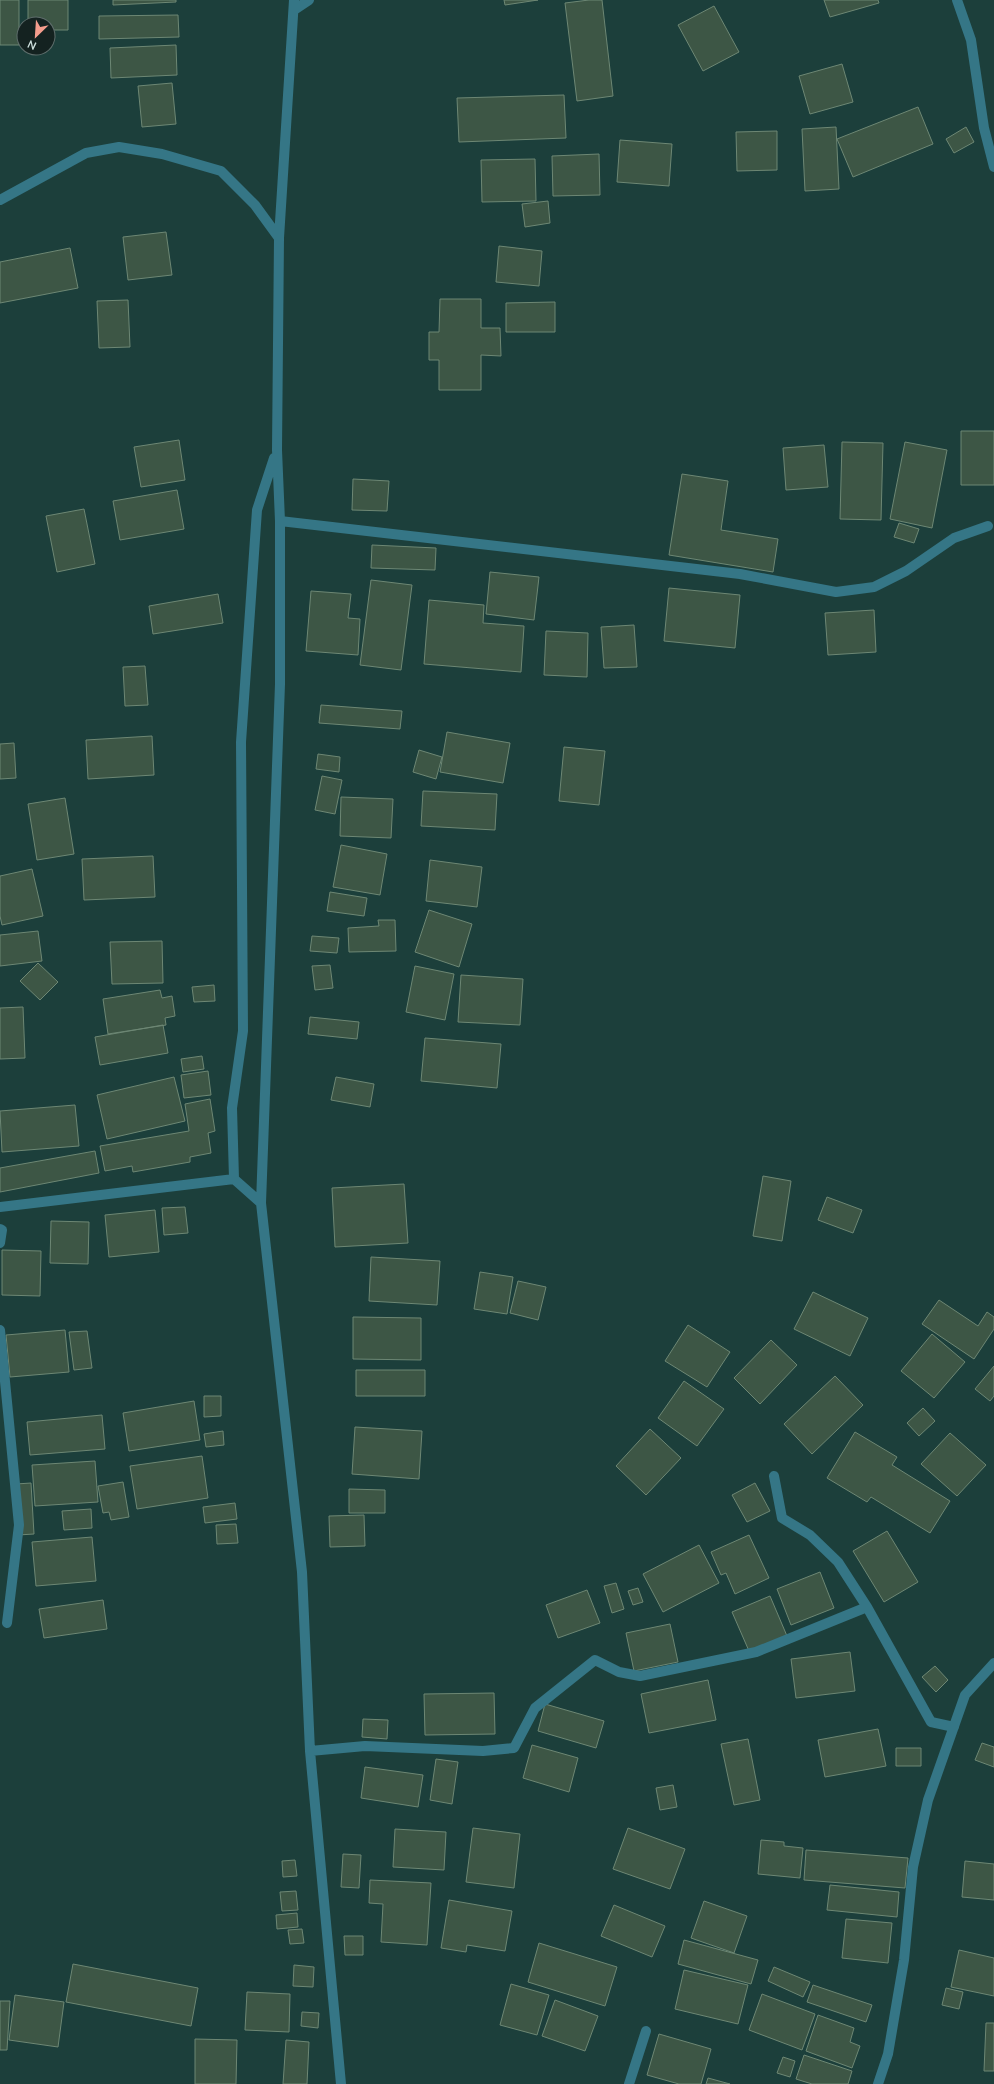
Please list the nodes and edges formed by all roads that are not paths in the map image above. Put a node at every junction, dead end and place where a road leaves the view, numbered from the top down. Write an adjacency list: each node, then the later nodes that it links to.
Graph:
1 (309, 0): 3 (street)
2 (957, 0): 4 (street)
3 (294, 5): 6 (street)
4 (994, 167)
5 (0, 200): 6 (street)
6 (279, 238): 7 (street)
7 (277, 450): 8 (street); 10 (street)
8 (280, 521): 9 (street); 11 (street)
9 (988, 526)
10 (234, 1180): 11 (street); 12 (street)
11 (261, 1203): 21 (street)
12 (0, 1207)
13 (0, 1229): 14 (street)
14 (0, 1243)
15 (0, 1330): 18 (street)
16 (774, 1476): 17 (street)
17 (867, 1607): 20 (street); 21 (street)
18 (7, 1623)
19 (994, 1663): 20 (street)
20 (954, 1727): 25 (street)
21 (310, 1751): 23 (street)
22 (646, 2032): 24 (street)
23 (341, 2084)
24 (629, 2084)
25 (878, 2084)

